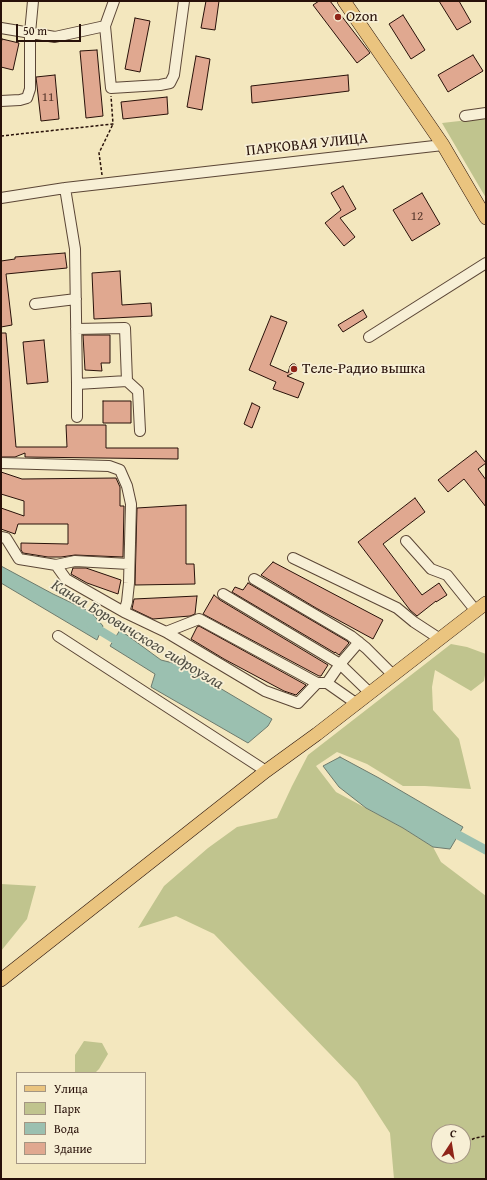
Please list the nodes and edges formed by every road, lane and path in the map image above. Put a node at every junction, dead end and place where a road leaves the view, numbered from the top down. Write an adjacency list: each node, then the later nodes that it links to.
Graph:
1 (33, 1): 7 (street)
2 (114, 1): 5 (street)
3 (184, 1): 8 (street)
4 (344, 1): 14 (main road)
5 (105, 26): 7 (street); 8 (street)
6 (1, 28): 7 (street)
7 (30, 33): 9 (street)
8 (111, 88): 12 (path)
9 (1, 101)
10 (486, 113): 11 (street)
11 (465, 116)
12 (113, 124): 13 (path); 15 (path)
13 (1, 136)
14 (443, 145): 15 (street, ПАРКОВАЯ УЛИЦА); 18 (main road)
15 (103, 184): 16 (street, ПАРКОВАЯ УЛИЦА)
16 (65, 188): 17 (street, ПАРКОВАЯ УЛИЦА); 21 (street)
17 (1, 198)
18 (481, 199): 19 (main road)
19 (486, 218)
20 (486, 263): 24 (street)
21 (76, 299): 22 (street); 23 (street)
22 (35, 304)
23 (76, 329): 25 (street); 26 (street)
24 (369, 337)
25 (127, 381): 26 (street); 28 (street)
26 (77, 384): 27 (street)
27 (77, 417)
28 (140, 431)
29 (1, 463): 33 (street)
30 (1, 537): 34 (street)
31 (406, 541): 37 (street)
32 (293, 558): 41 (street)
33 (128, 564): 34 (street); 38 (street)
34 (56, 565): 38 (street)
35 (254, 580): 42 (street)
36 (223, 594): 43 (street)
37 (482, 609): 41 (main road)
38 (124, 612): 39 (street)
39 (166, 632): 45 (street); 45 (street)
40 (58, 636): 48 (street)
41 (440, 639): 44 (main road)
42 (359, 642): 43 (street); 44 (street)
43 (340, 664): 45 (street); 46 (street)
44 (393, 676): 46 (main road)
45 (322, 683): 47 (street)
46 (370, 693): 47 (main road)
47 (357, 704): 48 (main road)
48 (266, 771): 49 (main road)
49 (1, 980)
50 (486, 1136): 51 (path)
51 (471, 1140)

